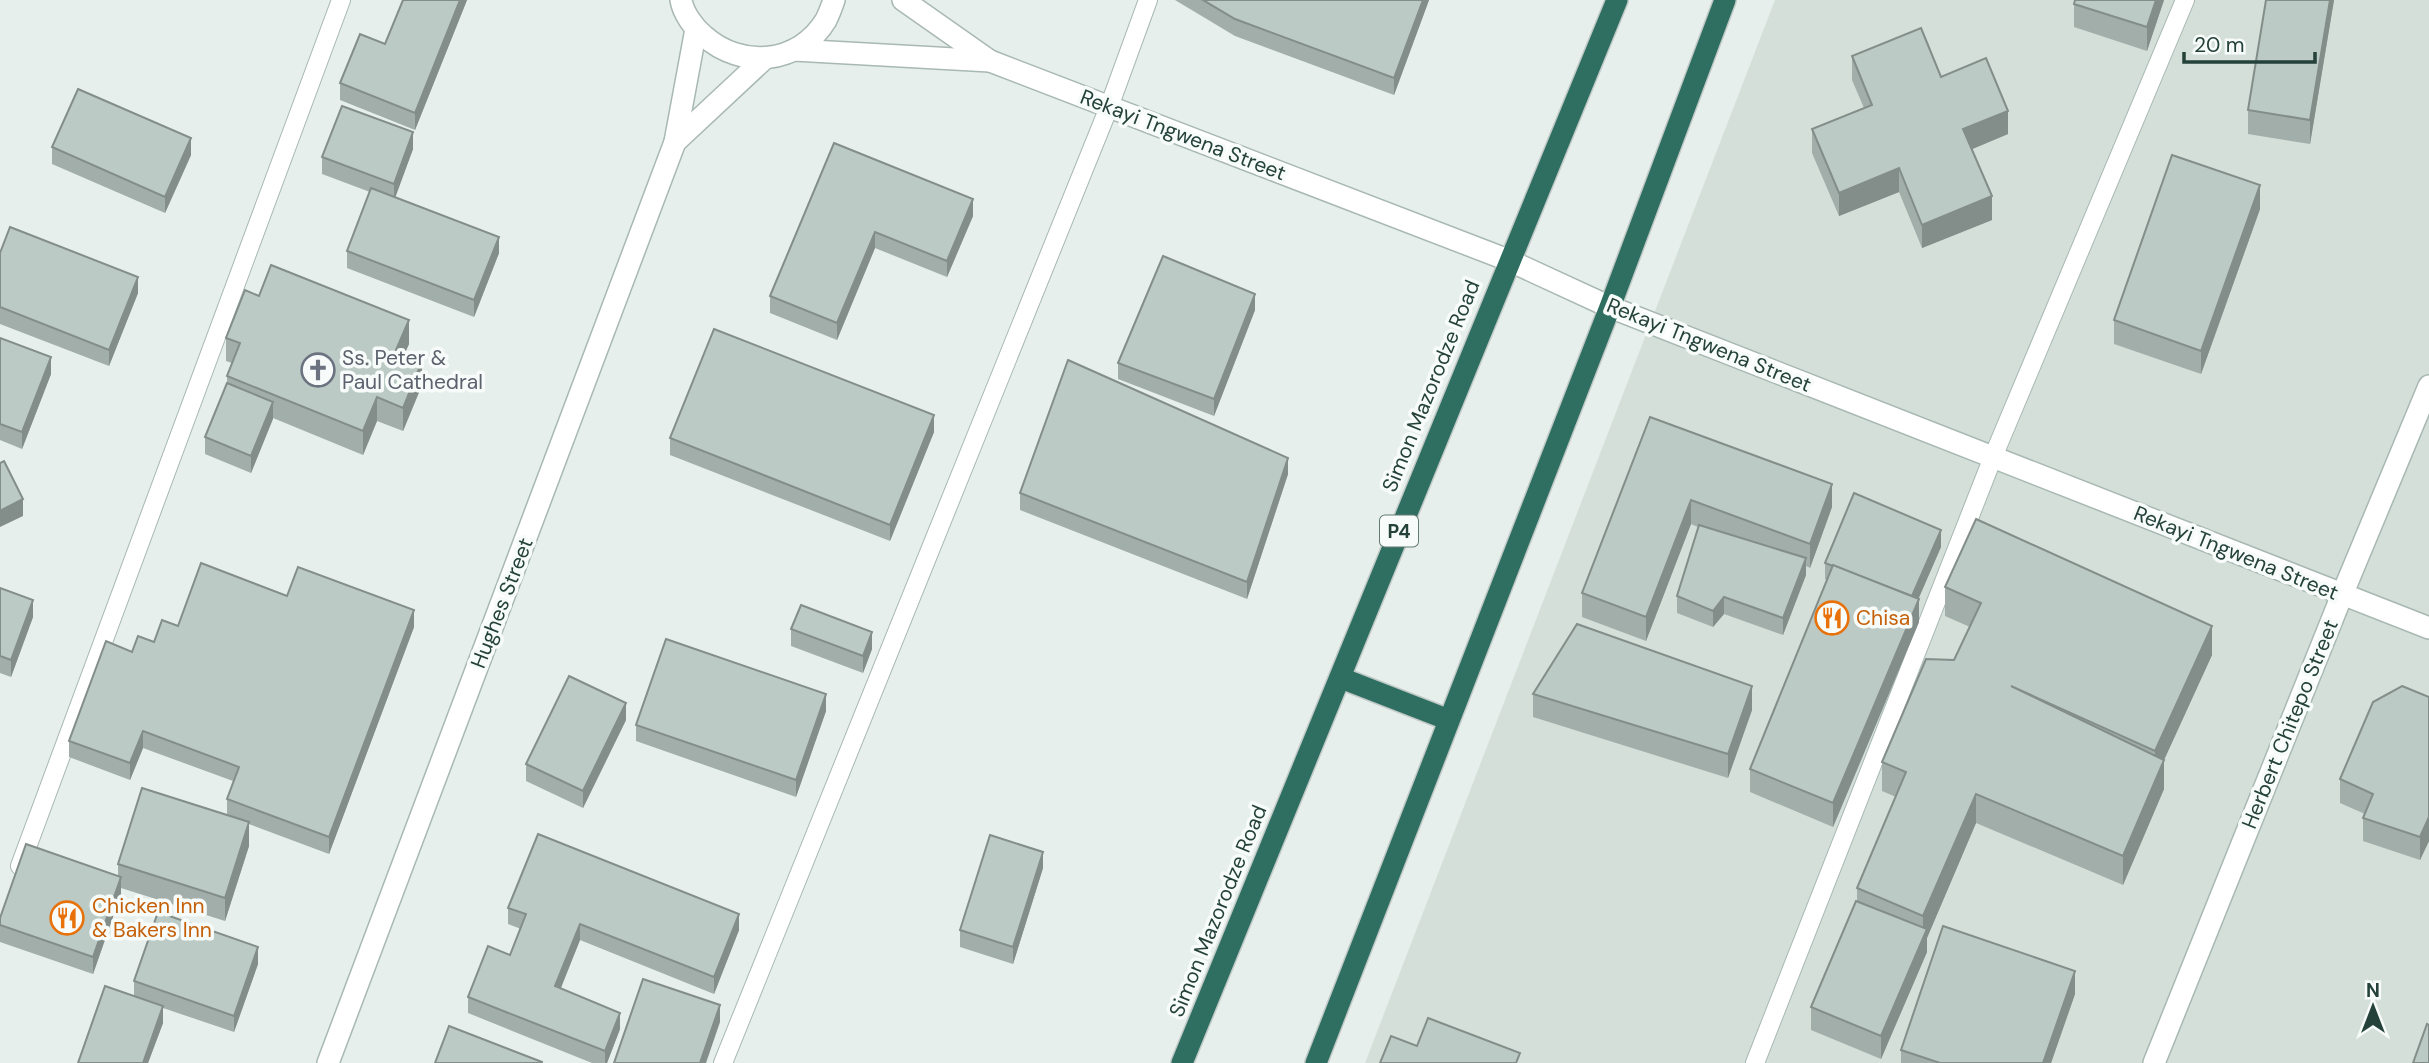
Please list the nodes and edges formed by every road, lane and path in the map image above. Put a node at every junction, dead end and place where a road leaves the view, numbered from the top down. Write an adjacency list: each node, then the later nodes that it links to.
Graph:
1 (341, 0): 23 (lane)
2 (681, 0): 9 (street)
3 (834, 0): 10 (street)
4 (903, 0): 12 (street)
5 (1148, 0): 13 (lane)
6 (1617, 0): 15 (highway, Simon Mazorodze Road / P4)
7 (1725, 0): 16 (highway)
8 (2185, 0): 18 (lane)
9 (696, 29): 11 (street); 14 (street, Hughes Street)
10 (794, 50): 11 (street); 12 (street)
11 (764, 59): 14 (street)
12 (989, 61): 13 (street, Rekayi Tngwena Street)
13 (1109, 107): 15 (street, Rekayi Tngwena Street); 25 (lane)
14 (675, 142): 24 (street, Hughes Street)
15 (1508, 260): 16 (street, Rekayi Tngwena Street); 21 (highway, Simon Mazorodze Road / P4)
16 (1611, 307): 18 (street, Rekayi Tngwena Street); 22 (highway)
17 (2429, 386): 19 (street, Herbert Chitepo Street)
18 (1993, 457): 19 (street, Rekayi Tngwena Street); 28 (lane)
19 (2342, 595): 20 (street, Rekayi Tngwena Street); 29 (street, Herbert Chitepo Street)
20 (2429, 628)
21 (1341, 678): 22 (highway); 26 (highway, Simon Mazorodze Road / P4)
22 (1449, 720): 27 (highway)
23 (14, 881)
24 (328, 1063)
25 (723, 1063)
26 (1182, 1063)
27 (1316, 1063)
28 (1755, 1063)
29 (2154, 1063)

